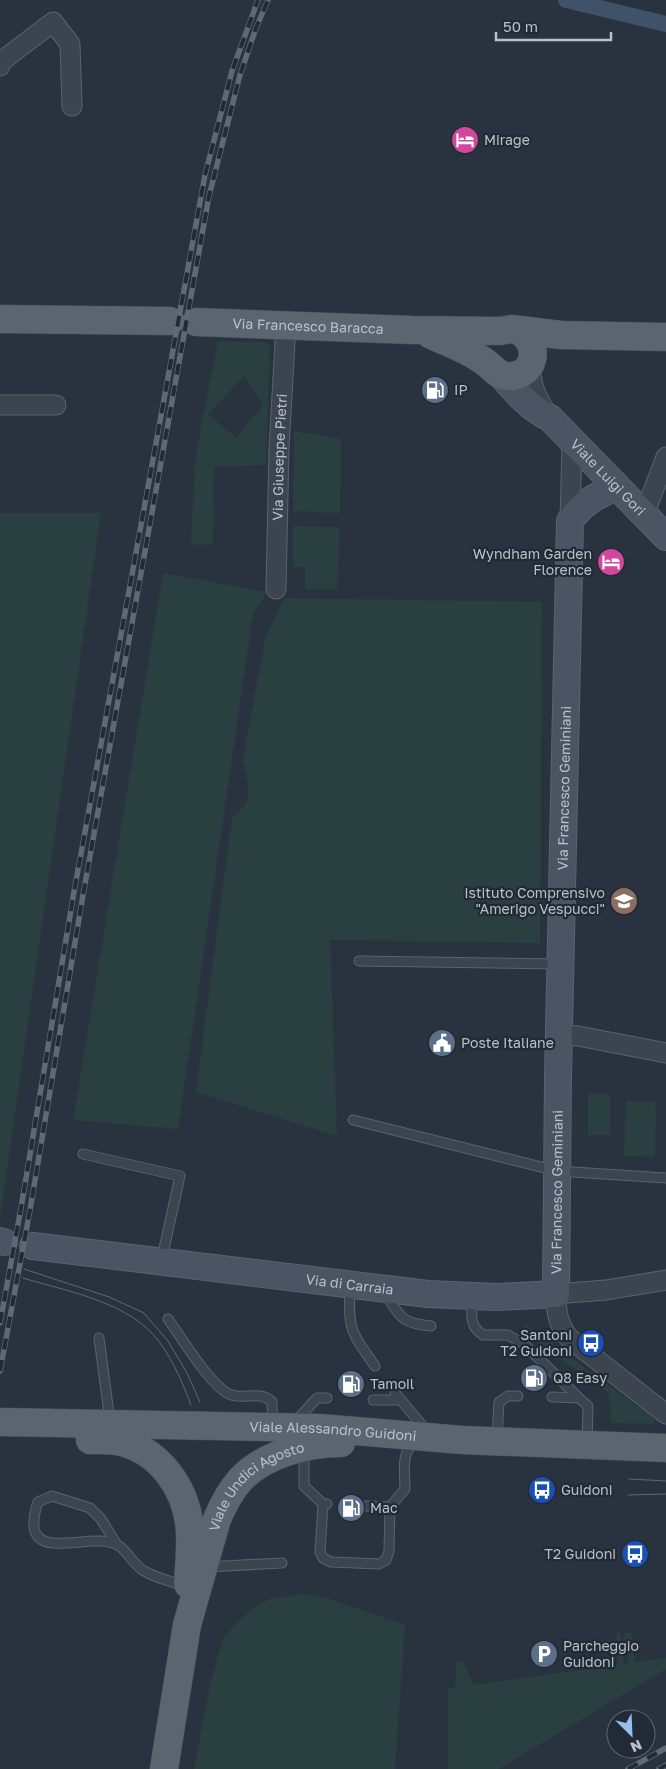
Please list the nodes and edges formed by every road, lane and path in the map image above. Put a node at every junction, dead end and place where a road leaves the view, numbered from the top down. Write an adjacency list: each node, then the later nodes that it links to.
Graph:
1 (0, 66): 2 (street)
2 (72, 106)
3 (0, 319): 4 (main road, Via Francesco Baracca)
4 (286, 325): 5 (main road, Via Francesco Baracca); 20 (street, Via Giuseppe Pietri)
5 (421, 330): 6 (main road, Via Francesco Baracca); 10 (main road, Via Francesco Baracca)
6 (509, 330): 7 (main road, Via Francesco Baracca); 9 (main road); 10 (main road)
7 (562, 335): 8 (main road, Via Francesco Baracca); 9 (main road)
8 (666, 337)
9 (532, 361): 10 (main road); 13 (street, Viale Luigi Gori)
10 (495, 371): 13 (street, Viale Luigi Gori)
11 (0, 405): 12 (street)
12 (56, 405)
13 (550, 418): 14 (street, Viale Luigi Gori)
14 (572, 442): 16 (street, Viale Luigi Gori); 18 (street, Via Francesco Geminiani)
15 (666, 457): 17 (street)
16 (616, 487): 17 (street, Viale Luigi Gori); 18 (street)
17 (644, 515): 19 (street, Viale Luigi Gori)
18 (570, 521): 22 (street, Via Francesco Geminiani)
19 (666, 537)
20 (276, 589)
21 (359, 961): 22 (lane)
22 (560, 964): 23 (street, Via Francesco Geminiani)
23 (559, 1035): 24 (street); 27 (street, Via Francesco Geminiani)
24 (666, 1053)
25 (353, 1120): 27 (lane)
26 (83, 1154): 30 (lane)
27 (557, 1171): 28 (lane); 34 (street, Via Francesco Geminiani)
28 (666, 1178)
29 (33, 1246): 30 (street, Via di Carraia)
30 (161, 1261): 32 (street, Via di Carraia)
31 (666, 1280): 34 (street, Via di Carraia)
32 (350, 1285): 33 (street, Via di Carraia); 39 (lane)
33 (382, 1289): 35 (street, Via di Carraia); 37 (lane)
34 (556, 1294): 35 (street, Via di Carraia); 45 (street)
35 (471, 1296): 43 (lane)
36 (168, 1319): 48 (lane)
37 (431, 1326)
38 (98, 1338): 47 (lane)
39 (375, 1366)
40 (518, 1396): 50 (lane)
41 (552, 1397): 43 (lane)
42 (327, 1398): 48 (lane)
43 (579, 1398): 51 (lane)
44 (373, 1400): 49 (lane)
45 (666, 1414)
46 (0, 1431): 47 (main road, Viale Alessandro Guidoni)
47 (109, 1432): 48 (main road, Viale Alessandro Guidoni); 57 (main road, Viale Undici Agosto)
48 (283, 1436): 49 (main road, Viale Undici Agosto); 54 (lane); 57 (main road, Viale Undici Agosto)
49 (426, 1440): 50 (main road, Viale Undici Agosto); 54 (lane)
50 (497, 1441): 51 (main road)
51 (587, 1445): 52 (main road)
52 (666, 1448)
53 (366, 1506): 54 (lane)
54 (390, 1506)
55 (117, 1544): 55 (lane); 57 (lane)
56 (282, 1563): 57 (lane)
57 (196, 1577): 58 (main road, Viale Undici Agosto)
58 (164, 1769)

